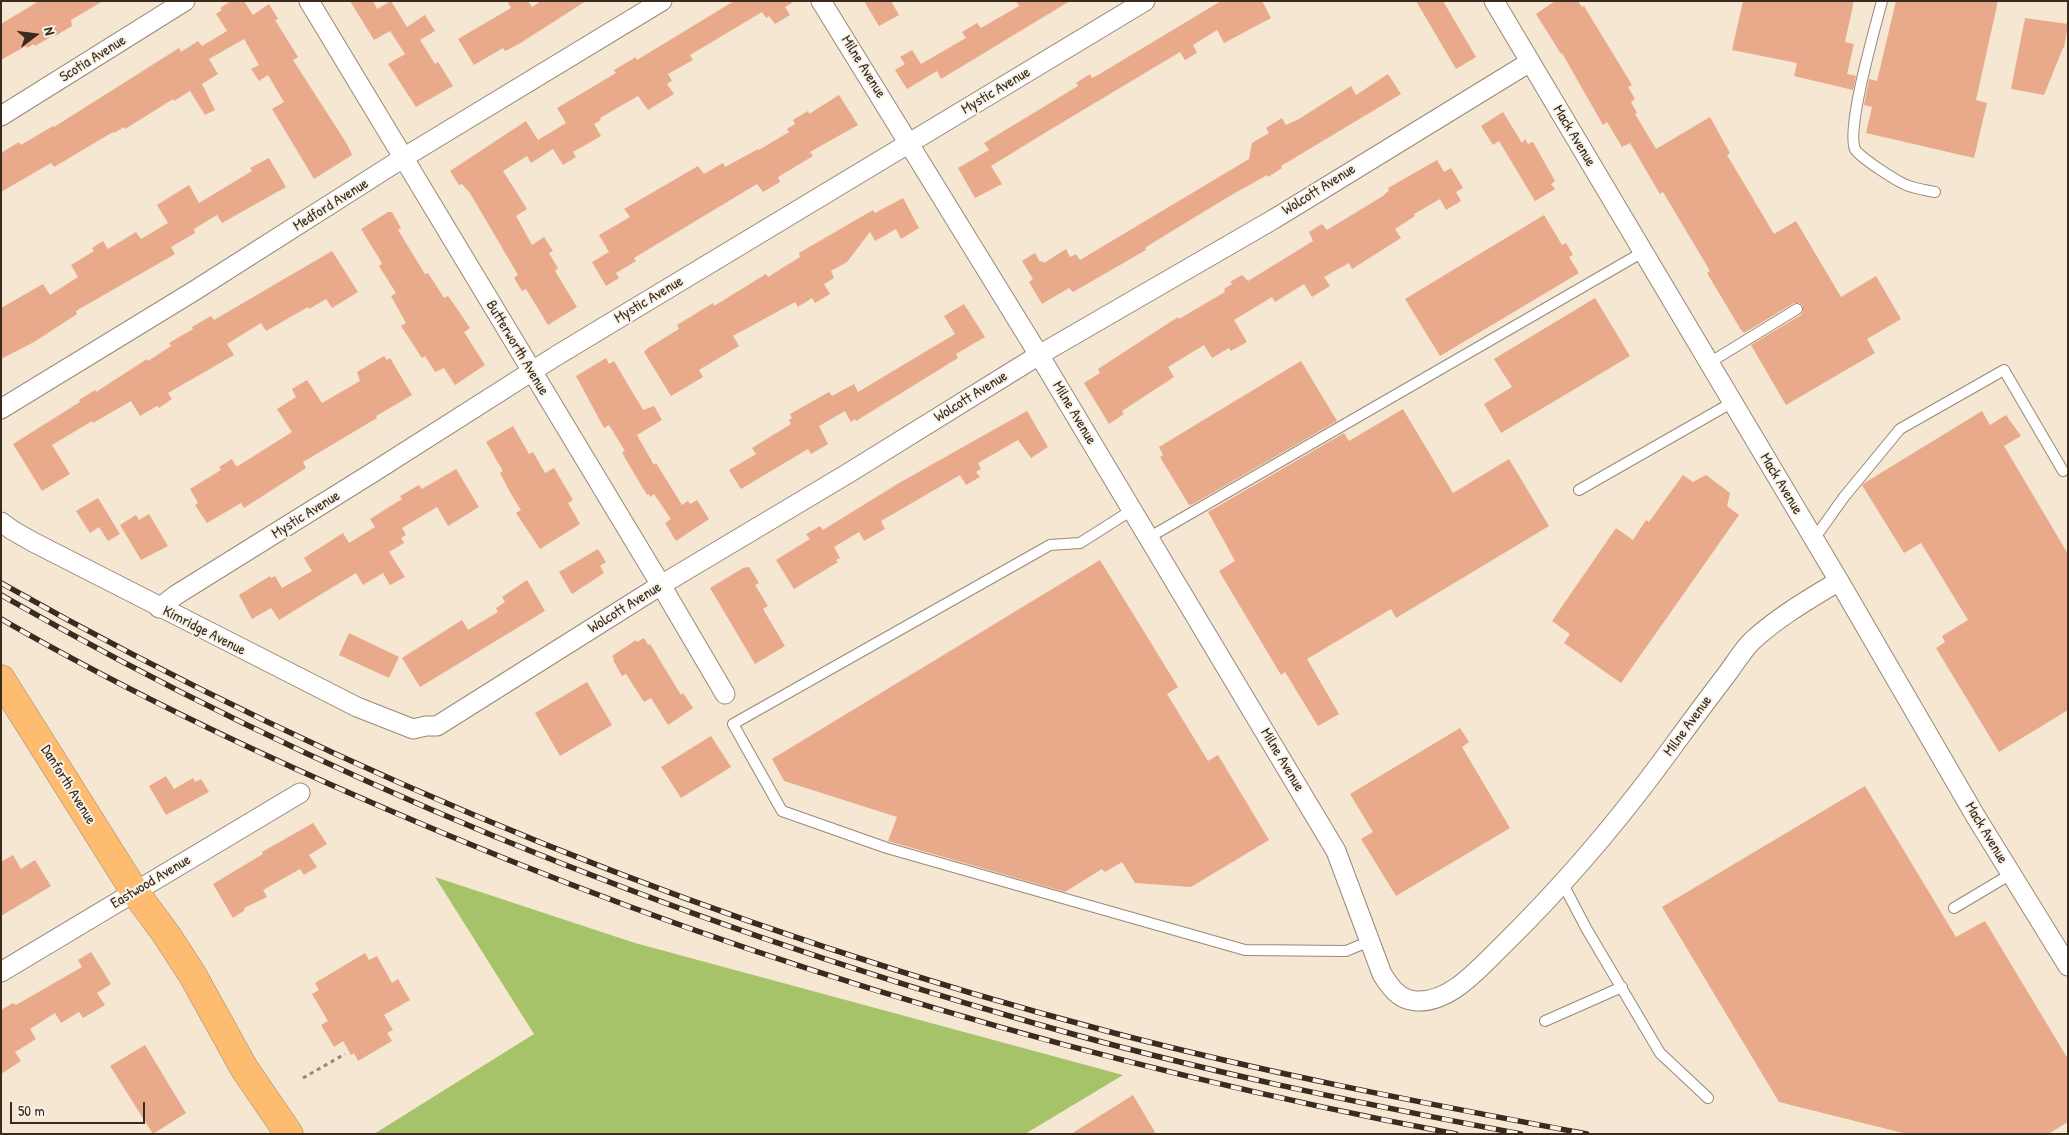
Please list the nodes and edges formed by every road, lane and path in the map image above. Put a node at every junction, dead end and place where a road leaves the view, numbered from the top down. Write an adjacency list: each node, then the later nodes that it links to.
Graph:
1 (185, 1): 9 (street, Scotia Avenue)
2 (309, 1): 11 (street, Butterworth Avenue)
3 (662, 1): 11 (street, Medford Avenue)
4 (822, 1): 10 (street, Milne Avenue)
5 (1145, 1): 10 (street, Mystic Avenue)
6 (1494, 1): 8 (street, Mack Avenue)
7 (1882, 1): 12 (lane)
8 (1530, 62): 13 (street, Mack Avenue); 15 (street, Wolcott Avenue)
9 (1, 116)
10 (909, 142): 15 (street, Milne Avenue); 17 (street, Mystic Avenue)
11 (403, 158): 17 (street, Butterworth Avenue); 19 (street, Medford Avenue)
12 (1935, 192)
13 (1643, 252): 16 (street, Mack Avenue); 24 (lane)
14 (1797, 309): 16 (lane)
15 (1039, 355): 22 (street, Milne Avenue); 27 (street, Wolcott Avenue)
16 (1709, 363): 18 (street, Mack Avenue)
17 (532, 371): 27 (street, Butterworth Avenue); 28 (street, Mystic Avenue)
18 (1733, 402): 21 (lane); 25 (street, Mack Avenue)
19 (1, 409)
20 (2063, 471): 25 (lane)
21 (1579, 490)
22 (1132, 510): 24 (street, Milne Avenue); 37 (lane)
23 (1, 522): 28 (street, Kimridge Avenue)
24 (1148, 538): 37 (street, Milne Avenue)
25 (1814, 539): 26 (street, Mack Avenue)
26 (1839, 581): 33 (street, Mack Avenue); 34 (street, Milne Avenue)
27 (661, 585): 30 (street, Butterworth Avenue); 31 (street, Wolcott Avenue)
28 (159, 608): 31 (street, Kimridge Avenue)
29 (1, 679): 35 (main road, Danforth Avenue)
30 (725, 694)
31 (413, 729)
32 (300, 793): 35 (street, Eastwood Avenue)
33 (2012, 874): 36 (lane); 38 (street, Mack Avenue)
34 (1563, 884): 37 (street, Milne Avenue); 40 (lane)
35 (135, 892): 39 (street, Eastwood Avenue); 45 (main road, Danforth Avenue)
36 (1954, 908)
37 (1370, 941)
38 (2068, 966)
39 (1, 972)
40 (1622, 987): 41 (lane); 44 (lane)
41 (1545, 1021)
42 (345, 1054): 43 (path)
43 (303, 1078)
44 (1708, 1098)
45 (290, 1132)

